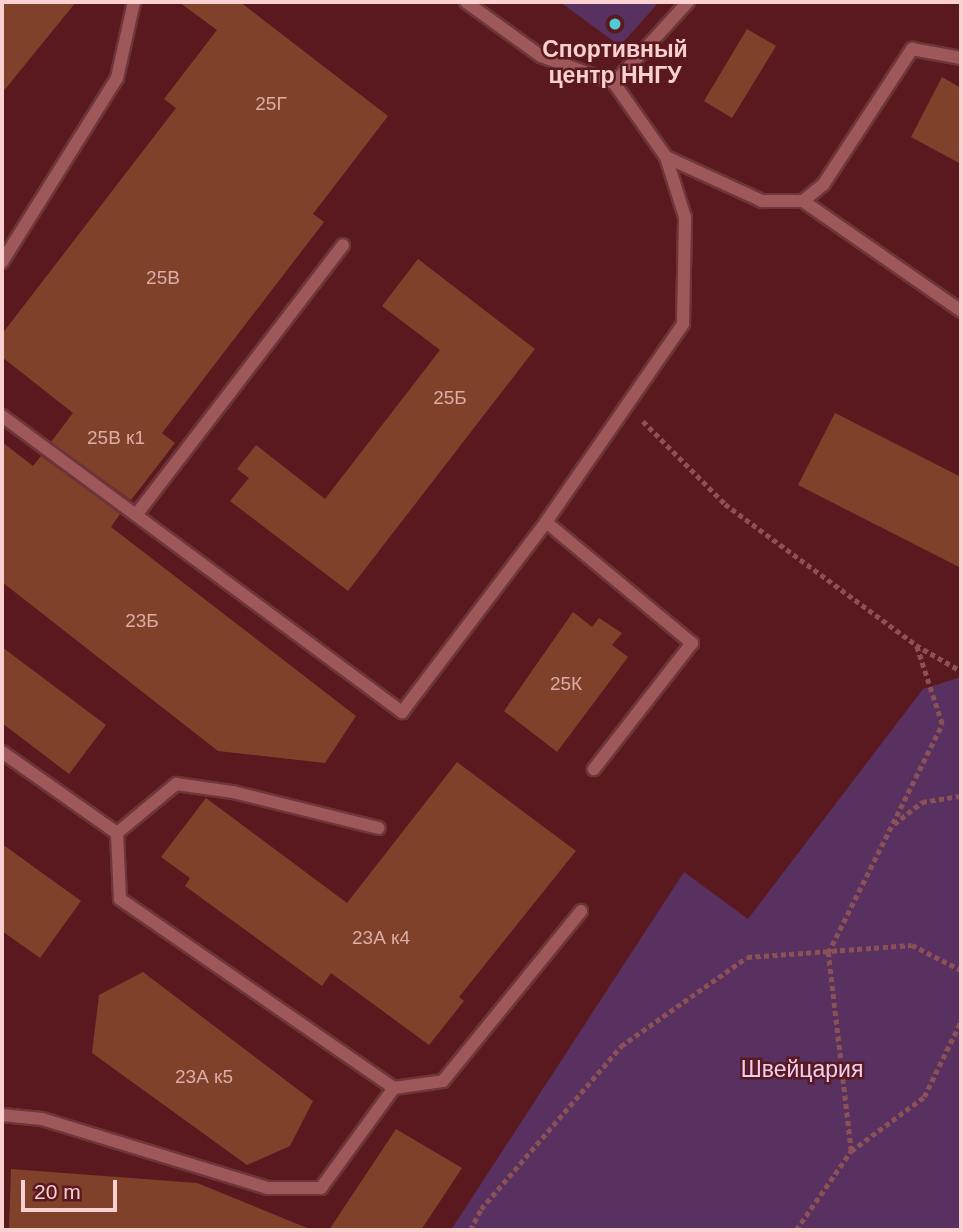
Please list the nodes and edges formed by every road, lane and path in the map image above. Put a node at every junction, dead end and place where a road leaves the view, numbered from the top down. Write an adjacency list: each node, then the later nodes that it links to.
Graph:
1 (134, 2): 9 (lane)
2 (466, 2): 5 (lane)
3 (688, 2): 5 (lane)
4 (961, 58): 7 (lane)
5 (614, 83): 6 (lane)
6 (666, 157): 7 (lane); 11 (lane)
7 (803, 201): 10 (lane)
8 (343, 245): 13 (lane)
9 (2, 262)
10 (961, 310)
11 (627, 406): 14 (lane); 15 (path)
12 (2, 416): 13 (lane)
13 (136, 515): 14 (lane)
14 (547, 522): 18 (lane)
15 (916, 645): 16 (path); 20 (path)
16 (961, 671)
17 (2, 751): 22 (lane)
18 (594, 769)
19 (961, 796): 20 (path)
20 (891, 827): 24 (path)
21 (379, 828): 22 (lane)
22 (117, 833): 27 (lane)
23 (581, 911): 27 (lane)
24 (828, 953): 25 (path); 29 (path); 30 (path)
25 (961, 970)
26 (961, 1021): 29 (path)
27 (394, 1088): 28 (lane)
28 (2, 1115)
29 (851, 1151): 31 (path)
30 (470, 1230)
31 (796, 1230)

